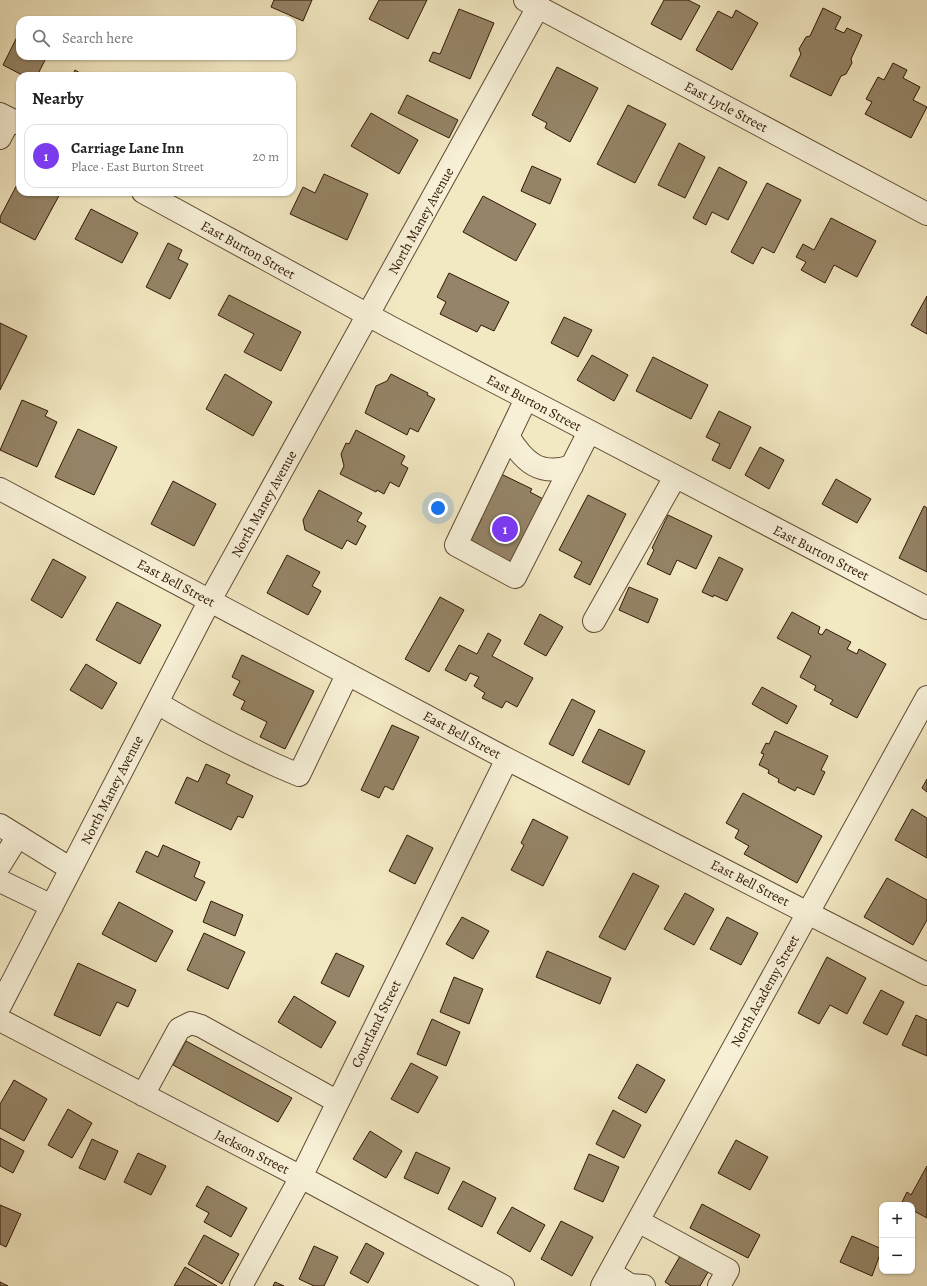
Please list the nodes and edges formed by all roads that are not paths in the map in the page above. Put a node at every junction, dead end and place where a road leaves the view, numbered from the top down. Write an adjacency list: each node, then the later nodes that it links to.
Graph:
1 (531, 4): 5 (street, East Lytle Street); 6 (street, North Maney Avenue)
2 (10, 119): 3 (street)
3 (0, 138)
4 (150, 196): 6 (street, East Burton Street)
5 (927, 214)
6 (369, 316): 7 (street, East Burton Street); 13 (street, North Maney Avenue)
7 (526, 399): 8 (street, East Burton Street); 9 (street)
8 (589, 432): 10 (street); 11 (street, East Burton Street)
9 (508, 436): 10 (street); 10 (street)
10 (572, 466)
11 (675, 478): 14 (street, East Burton Street); 15 (street)
12 (0, 489): 13 (street, East Bell Street)
13 (209, 602): 16 (street, East Bell Street); 18 (street, North Maney Avenue)
14 (927, 608)
15 (594, 621)
16 (348, 675): 18 (street); 19 (street, East Bell Street)
17 (927, 697): 25 (street, North Academy Street)
18 (157, 703): 22 (street, North Maney Avenue)
19 (507, 759): 25 (street, East Bell Street); 30 (street, Courtland Street)
20 (9, 830): 21 (street); 22 (street)
21 (0, 865)
22 (71, 869): 24 (street, North Maney Avenue)
23 (0, 881): 24 (street)
24 (52, 906): 27 (street, North Maney Avenue)
25 (808, 913): 26 (street, East Bell Street); 32 (street, North Academy Street)
26 (927, 974)
27 (0, 1006)
28 (0, 1020): 29 (street, Jackson Street)
29 (143, 1095): 30 (street); 31 (street, Jackson Street)
30 (338, 1102): 31 (street, Courtland Street)
31 (301, 1177): 34 (street, Courtland Street); 35 (street, Jackson Street)
32 (638, 1221): 33 (street, North Academy Street); 37 (street)
33 (606, 1279): 36 (street)
34 (241, 1286)
35 (503, 1286)
36 (644, 1286)
37 (719, 1286)

